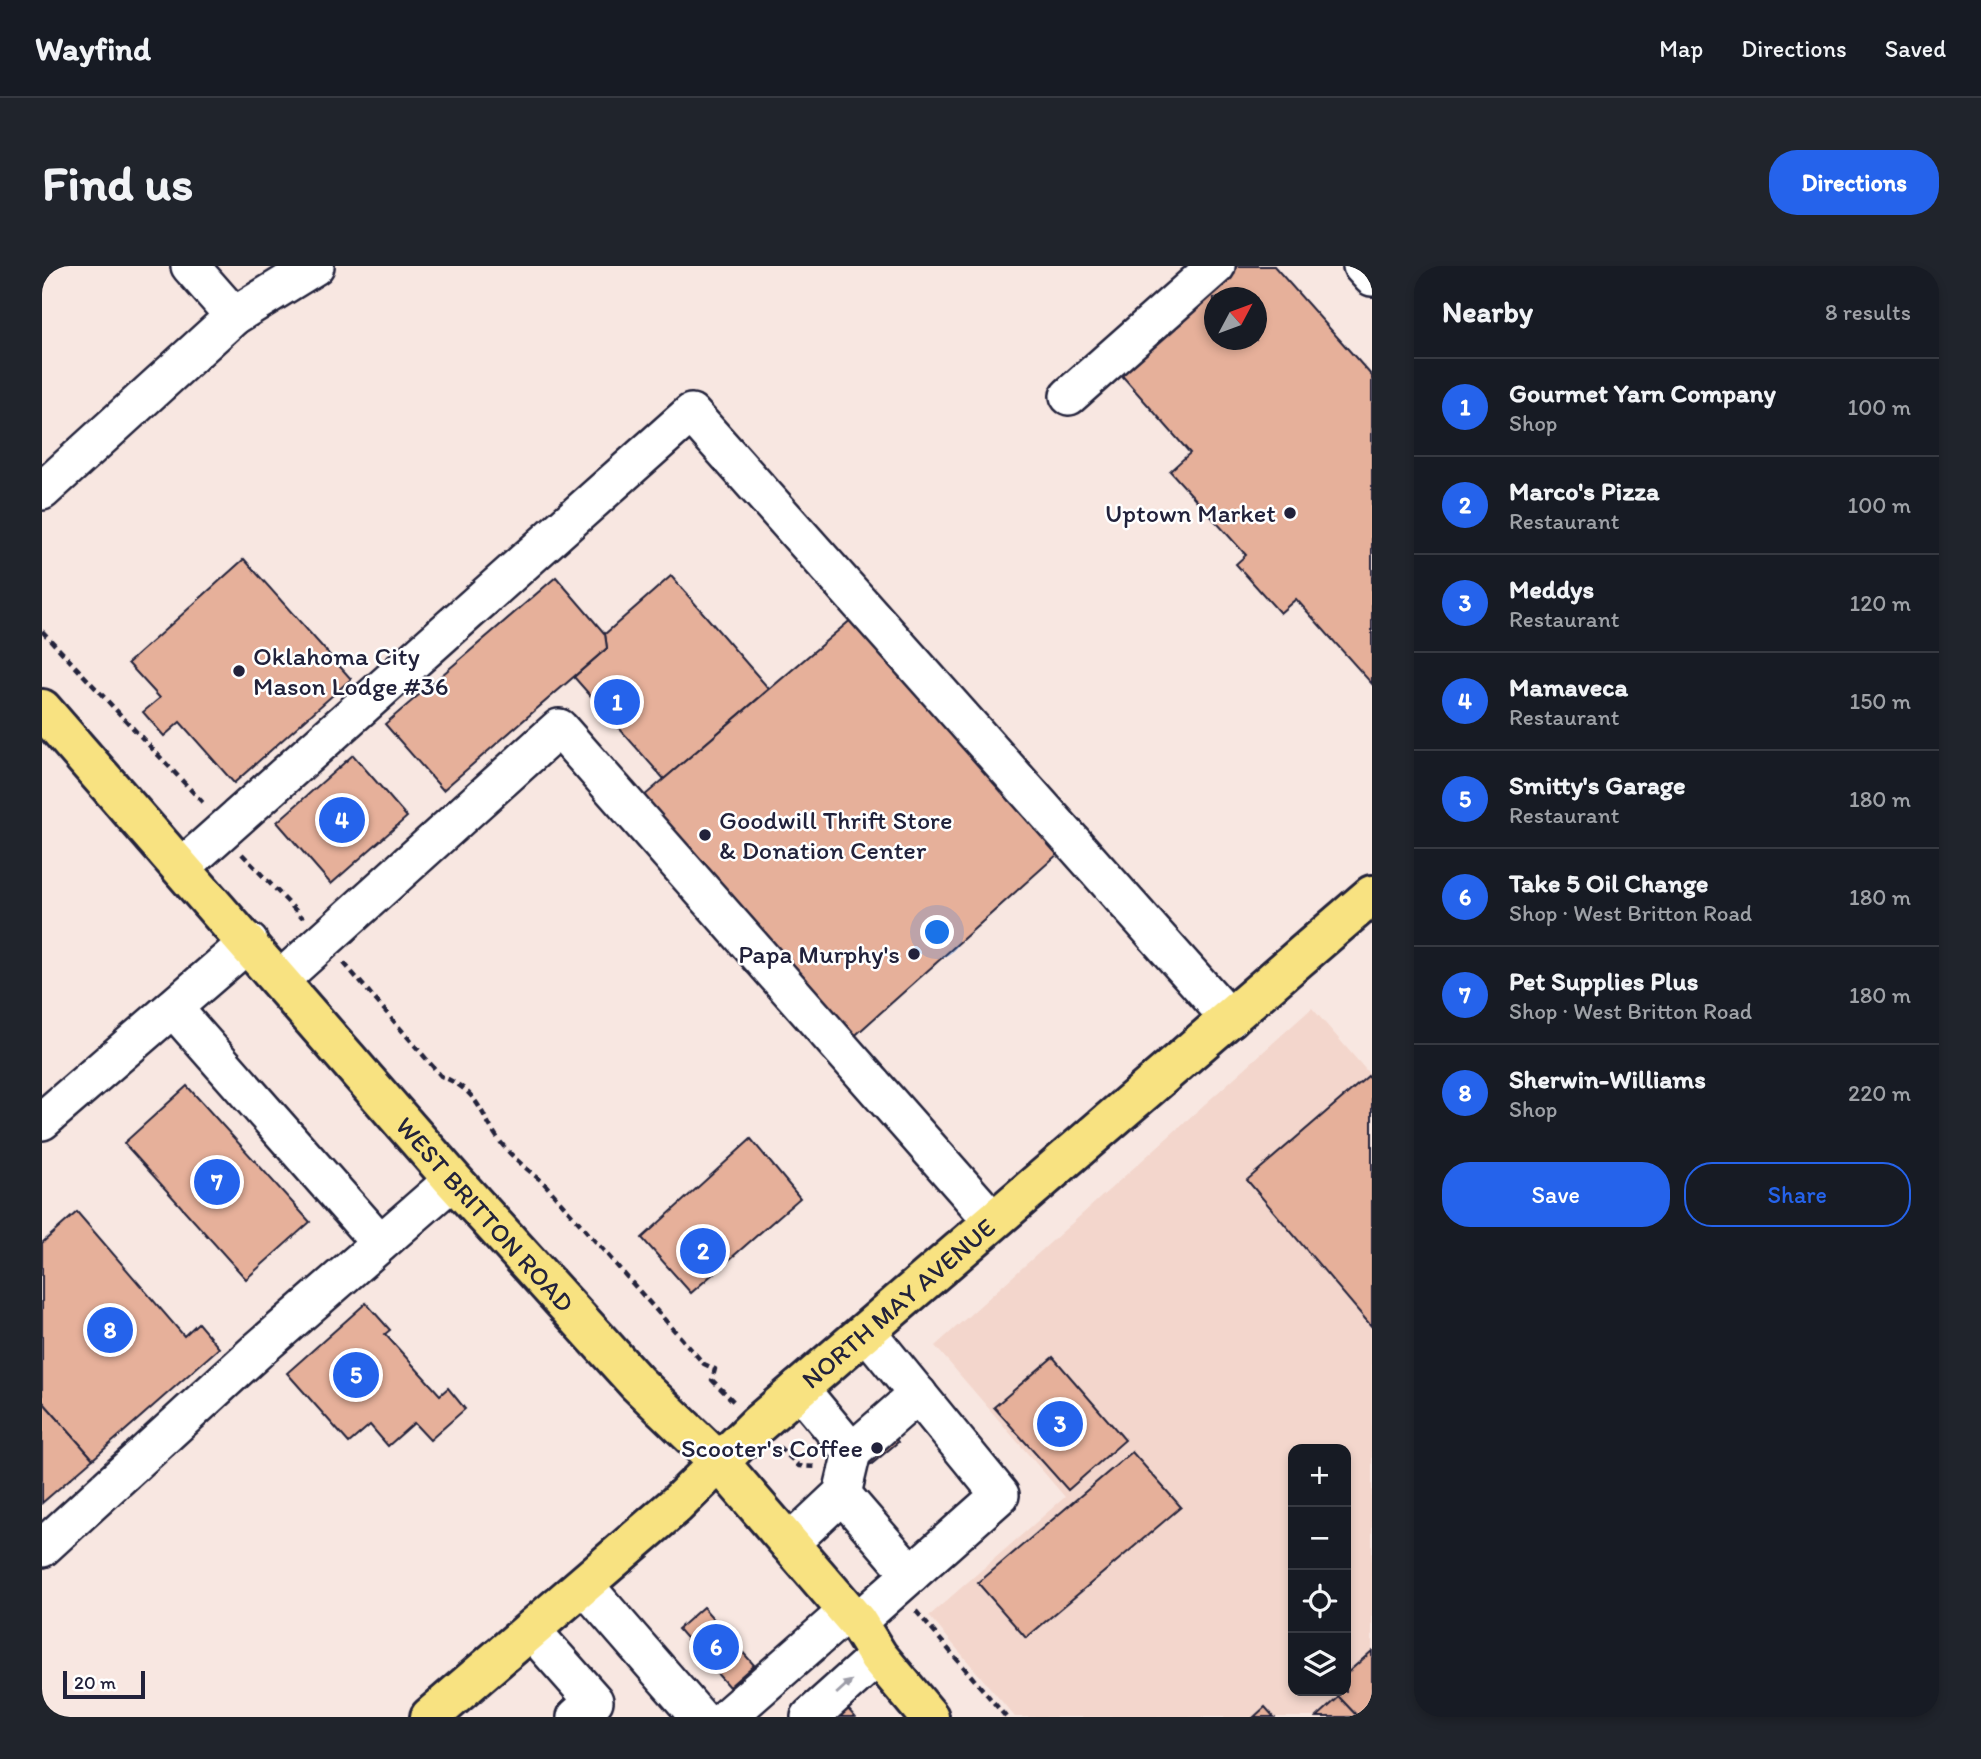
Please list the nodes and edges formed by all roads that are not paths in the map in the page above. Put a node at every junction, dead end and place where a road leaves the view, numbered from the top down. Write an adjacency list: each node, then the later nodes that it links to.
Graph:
1 (190, 266): 6 (street)
2 (315, 266): 6 (street)
3 (1216, 266): 7 (street)
4 (1362, 266): 5 (street)
5 (1372, 277)
6 (234, 316): 8 (street)
7 (1069, 396)
8 (42, 491)
9 (42, 709): 10 (main road, WEST BRITTON ROAD)
10 (182, 867): 12 (main road, WEST BRITTON ROAD); 15 (street)
11 (1372, 895): 15 (main road, NORTH MAY AVENUE)
12 (248, 942): 13 (main road, WEST BRITTON ROAD); 14 (street)
13 (281, 980): 17 (main road, WEST BRITTON ROAD); 18 (street)
14 (173, 1008): 16 (street); 19 (street)
15 (1230, 1019): 18 (main road, NORTH MAY AVENUE)
16 (42, 1121)
17 (453, 1180): 19 (street); 24 (main road, WEST BRITTON ROAD)
18 (993, 1221): 20 (main road, NORTH MAY AVENUE)
19 (380, 1243): 27 (street)
20 (866, 1331): 21 (main road, NORTH MAY AVENUE); 22 (street)
21 (799, 1388): 23 (street); 24 (main road, NORTH MAY AVENUE)
22 (918, 1394): 23 (street); 28 (street)
23 (852, 1452): 25 (street)
24 (719, 1462): 26 (main road, WEST BRITTON ROAD); 29 (main road, NORTH MAY AVENUE)
25 (842, 1494): 26 (street); 28 (street)
26 (789, 1544): 30 (main road, WEST BRITTON ROAD)
27 (42, 1548)
28 (911, 1574): 30 (street)
29 (585, 1586): 31 (main road, NORTH MAY AVENUE); 35 (street)
30 (853, 1617): 32 (main road, WEST BRITTON ROAD); 36 (street)
31 (532, 1631): 33 (main road, NORTH MAY AVENUE); 34 (street)
32 (878, 1656): 37 (street, one-way to 32); 38 (main road, WEST BRITTON ROAD)
33 (430, 1717)
34 (576, 1717)
35 (699, 1717)
36 (727, 1717)
37 (810, 1717)
38 (929, 1717)

